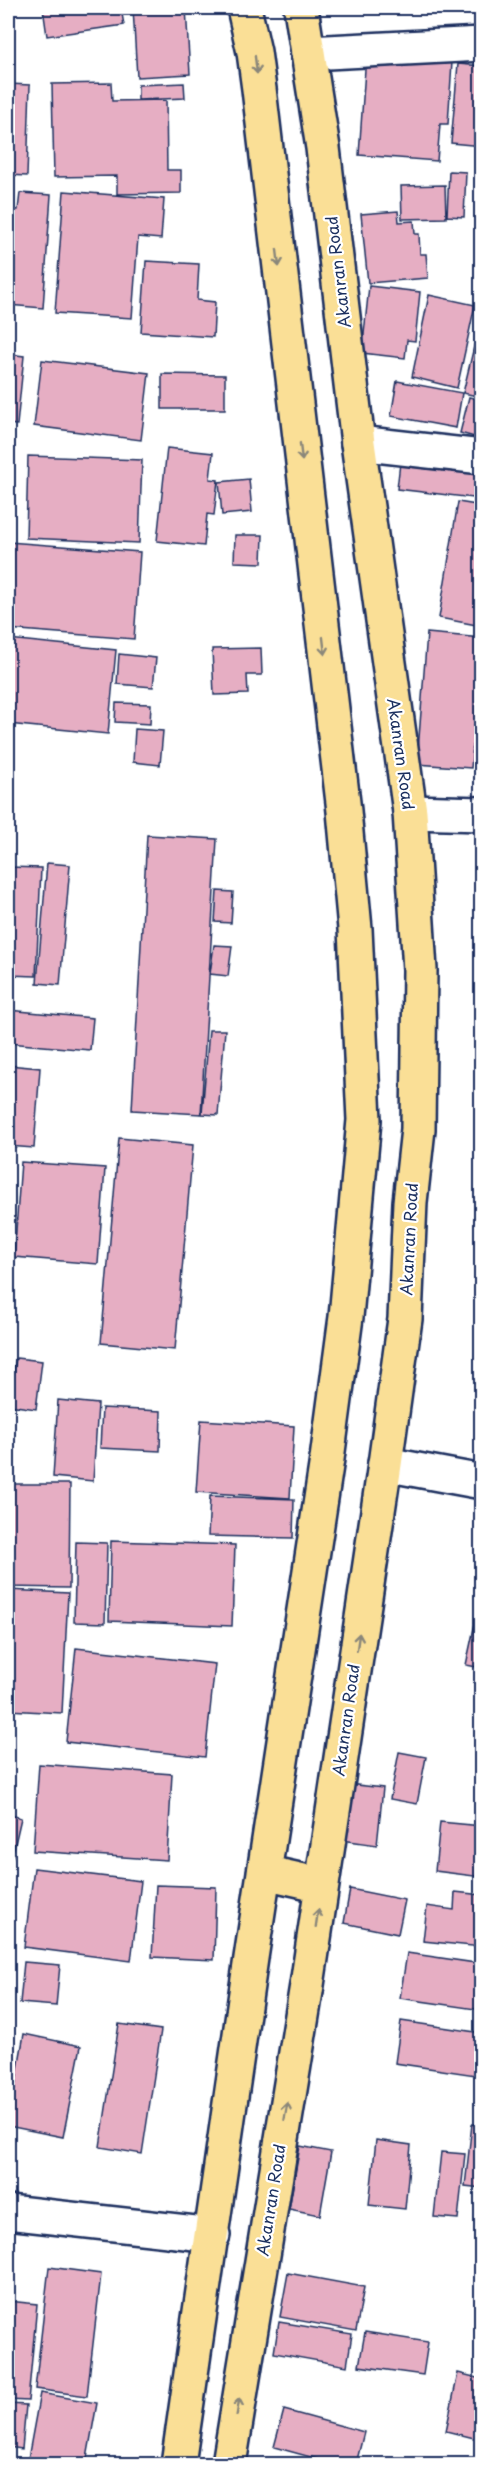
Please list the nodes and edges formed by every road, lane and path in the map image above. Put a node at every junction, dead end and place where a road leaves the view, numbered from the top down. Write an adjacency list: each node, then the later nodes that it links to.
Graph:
1 (244, 8): 11 (main road, one-way to 11)
2 (301, 8): 4 (main road, Akanran Road)
3 (482, 44): 4 (street)
4 (308, 53): 5 (main road, Akanran Road)
5 (358, 443): 6 (street); 7 (main road, Akanran Road)
6 (482, 457)
7 (410, 812): 8 (street); 9 (main road, Akanran Road)
8 (482, 814)
9 (385, 1464): 10 (street); 12 (main road, Akanran Road, one-way to 9)
10 (482, 1482)
11 (264, 1872): 12 (main road); 14 (main road)
12 (322, 1885): 16 (main road, Akanran Road, one-way to 12)
13 (8, 2212): 14 (street)
14 (213, 2235): 15 (main road)
15 (178, 2464)
16 (229, 2464)

